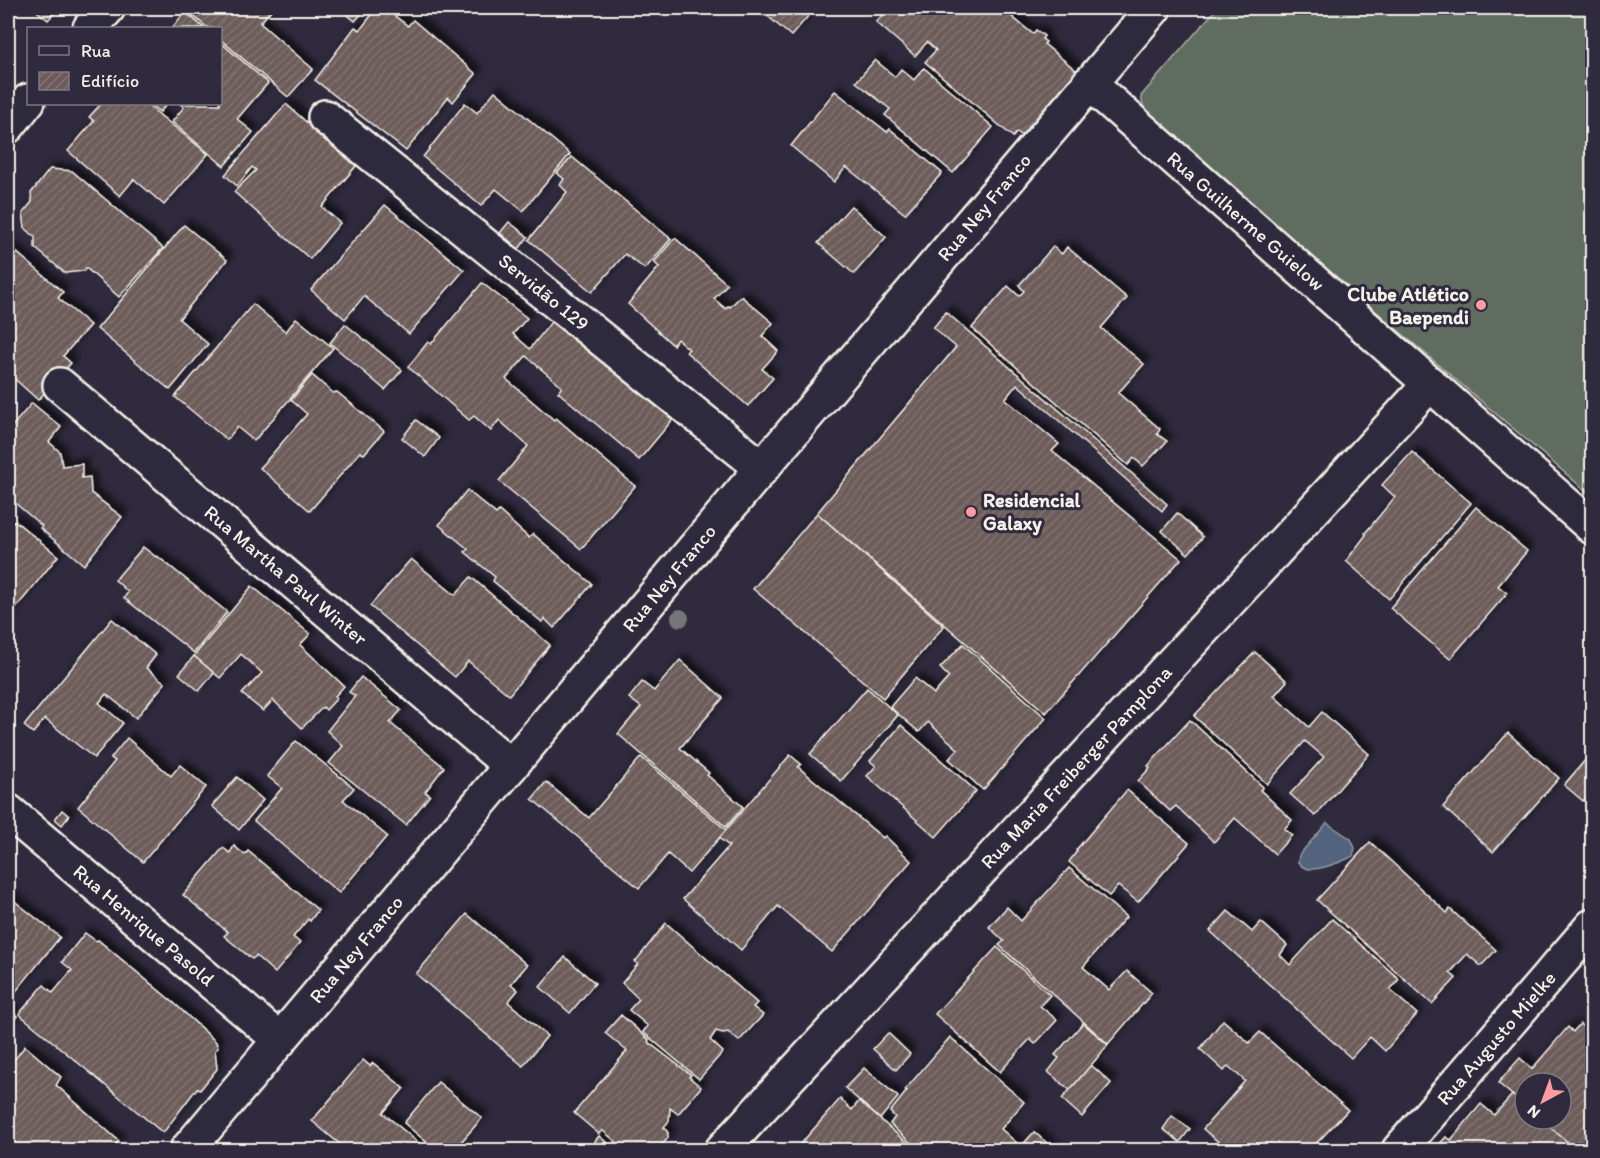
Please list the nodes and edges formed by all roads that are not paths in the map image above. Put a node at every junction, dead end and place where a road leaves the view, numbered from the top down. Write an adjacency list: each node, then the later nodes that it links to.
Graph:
1 (108, 8): 3 (street)
2 (1154, 8): 4 (street, Rua Ney Franco)
3 (91, 27)
4 (1089, 83): 8 (street, Rua Guilherme Guielow); 10 (street, Rua Ney Franco)
5 (27, 102): 7 (street)
6 (325, 117): 10 (street, Servidão 129)
7 (8, 126)
8 (1430, 384): 11 (street, Rua Guilherme Guielow); 17 (street, Rua Maria Freiberger Pamplona)
9 (60, 385): 12 (street, Rua Martha Paul Winter)
10 (762, 468): 12 (street, Rua Ney Franco)
11 (1593, 527)
12 (511, 766): 15 (street, Rua Ney Franco)
13 (8, 811): 15 (street, Rua Henrique Pasold)
14 (1593, 926): 18 (street, Rua Augusto Mielke)
15 (280, 1040): 16 (street, Rua Ney Franco)
16 (187, 1150)
17 (722, 1150)
18 (1400, 1150)

